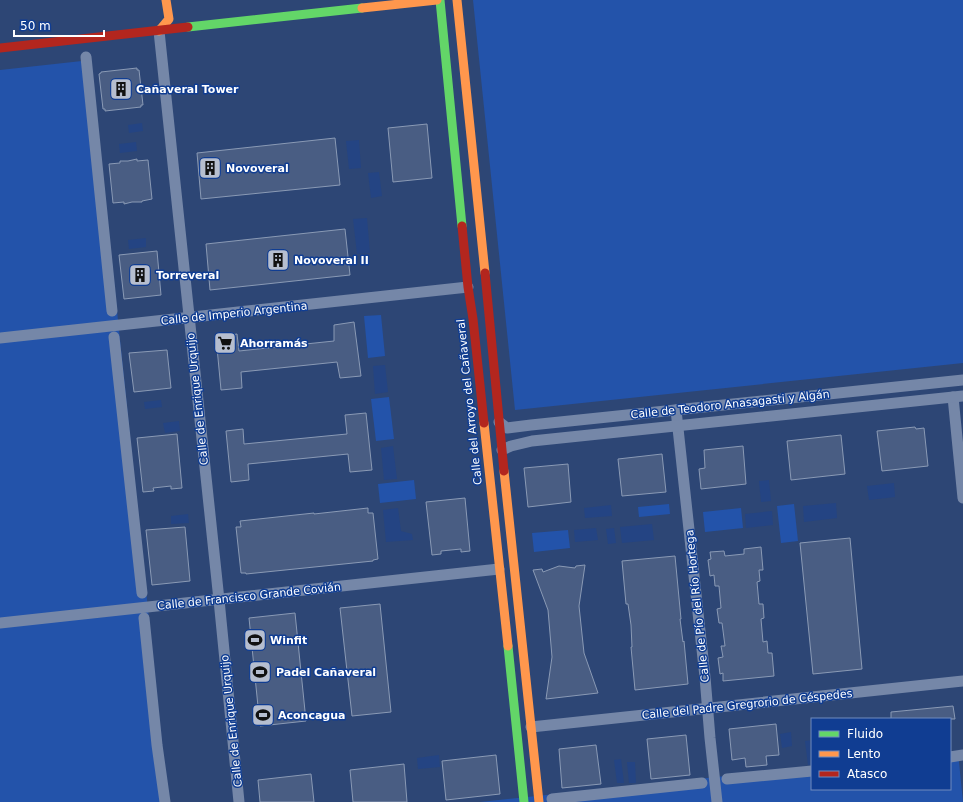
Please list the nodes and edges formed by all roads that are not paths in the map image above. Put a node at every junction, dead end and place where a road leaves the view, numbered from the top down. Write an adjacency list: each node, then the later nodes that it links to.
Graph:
1 (166, 0): 4 (main road)
2 (439, 0): 4 (main road); 7 (main road, Calle del Arroyo del Cañaveral)
3 (456, 0): 15 (main road)
4 (158, 31): 5 (main road); 9 (street, Calle de Enrique Urquijo)
5 (0, 48)
6 (86, 57): 8 (street)
7 (468, 287): 9 (street, Calle de Imperio Argentina); 19 (main road, Calle del Arroyo del Cañaveral)
8 (112, 311)
9 (189, 318): 11 (street, Calle de Imperio Argentina); 21 (street, Calle de Enrique Urquijo)
10 (114, 337): 20 (street)
11 (0, 338)
12 (963, 380): 14 (street, Calle de Teodoro Anasagasti y Algán)
13 (958, 397): 16 (street, Calle de Teodoro Anasagasti y Algán); 18 (street)
14 (676, 410): 15 (street, Calle de Teodoro Anasagasti y Algán); 16 (street, Calle de Pío del Río Hortega)
15 (499, 422): 17 (main road)
16 (678, 426): 17 (street, Calle de Teodoro Anasagasti y Algán); 25 (street, Calle de Pío del Río Hortega)
17 (502, 450): 26 (main road)
18 (963, 498)
19 (499, 570): 21 (street, Calle de Francisco Grande Covián); 35 (main road, Calle del Arroyo del Cañaveral)
20 (142, 593)
21 (219, 600): 23 (street, Calle de Francisco Grande Covián); 34 (street, Calle de Enrique Urquijo)
22 (144, 618): 33 (street)
23 (0, 623)
24 (963, 681): 25 (street, Calle del Padre Gregrorio de Céspedes)
25 (708, 709): 26 (street, Calle del Padre Gregrorio de Céspedes); 37 (street, Calle de Pío del Río Hortega)
26 (531, 727): 36 (main road)
27 (963, 755): 28 (street)
28 (951, 756)
29 (811, 770): 30 (street)
30 (727, 779)
31 (702, 783): 32 (street)
32 (552, 799)
33 (164, 802)
34 (239, 802)
35 (524, 802)
36 (539, 802)
37 (716, 802)

